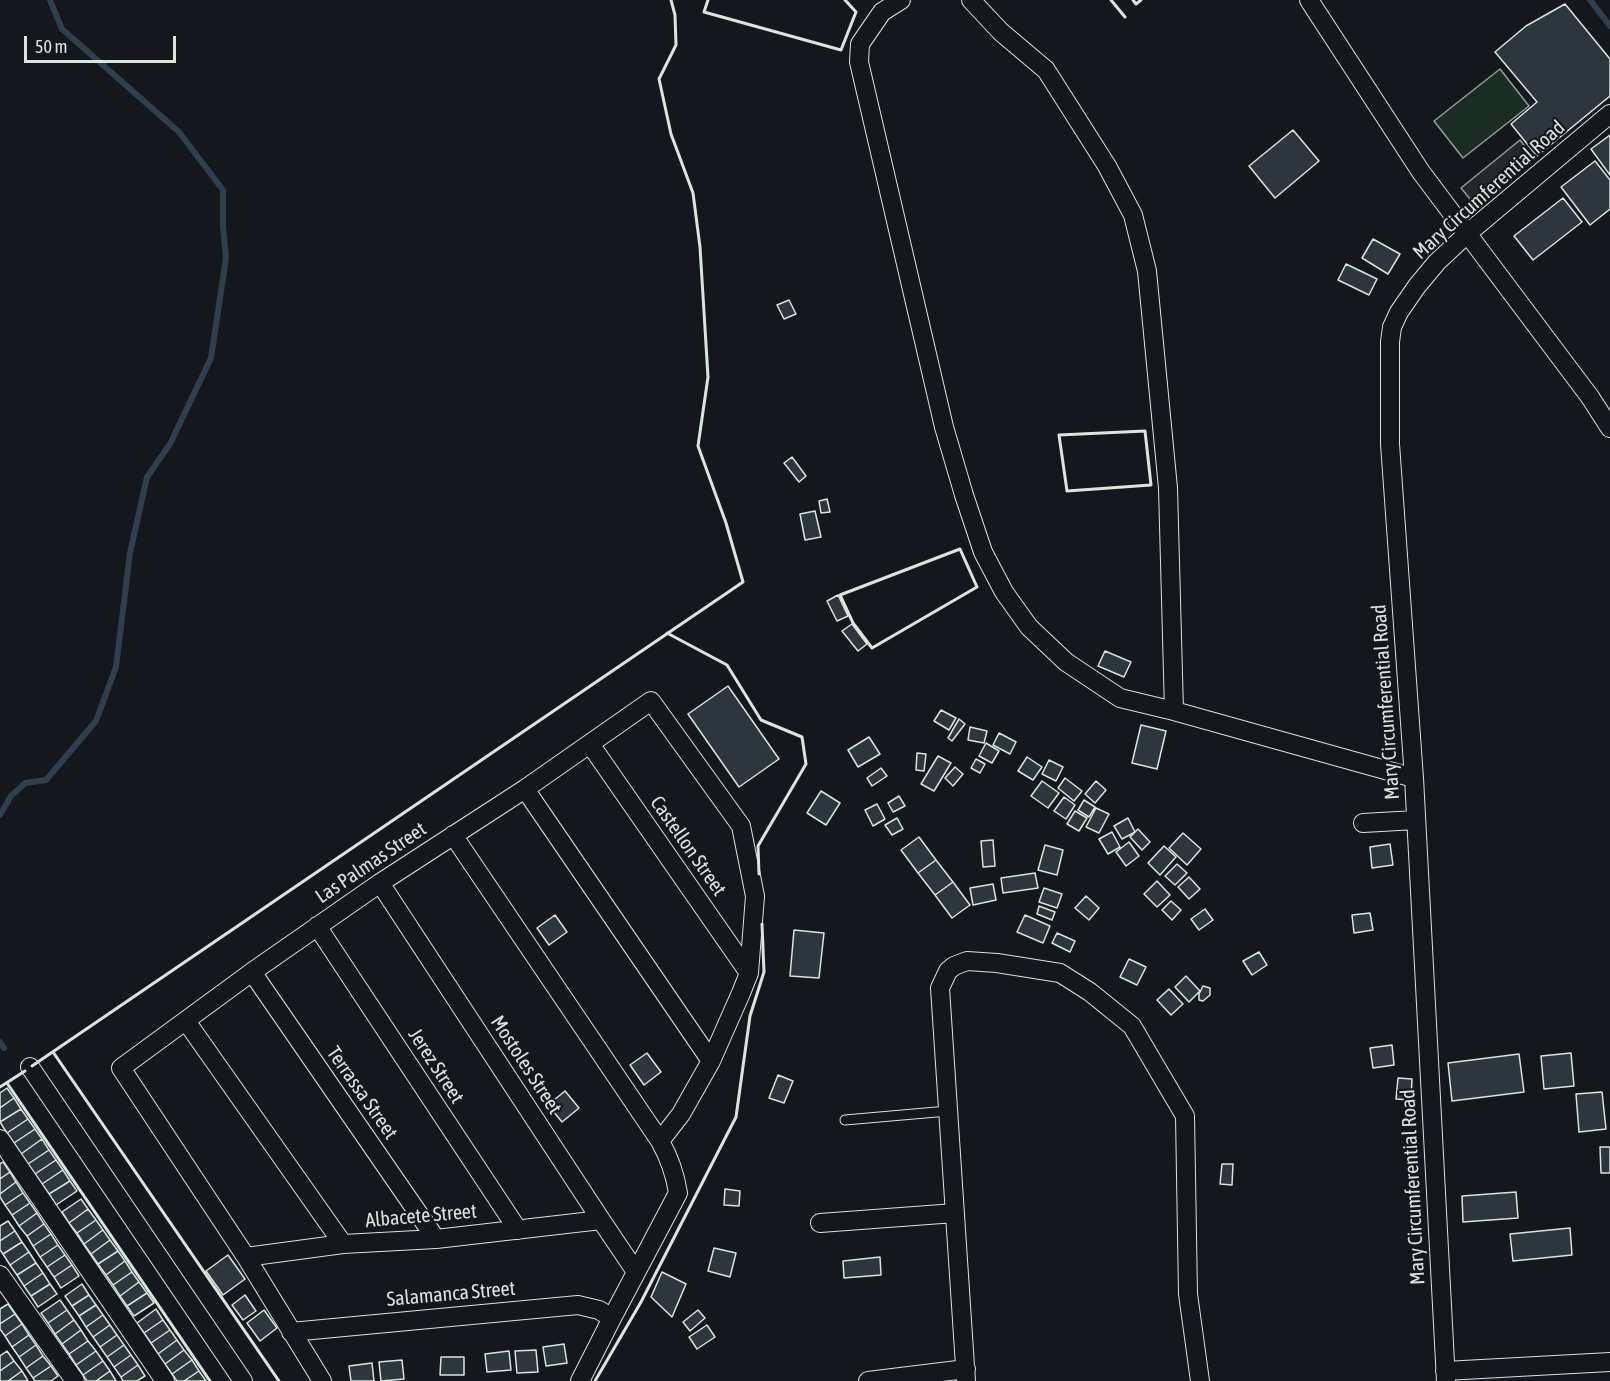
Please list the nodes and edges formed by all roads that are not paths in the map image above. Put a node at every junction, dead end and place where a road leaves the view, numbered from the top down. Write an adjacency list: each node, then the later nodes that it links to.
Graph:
1 (901, 0): 7 (street)
2 (971, 0): 7 (street)
3 (1309, 0): 5 (street)
4 (1610, 114): 5 (street, Mary Circumferential Road)
5 (1468, 233): 6 (street); 9 (street, Mary Circumferential Road)
6 (1610, 428)
7 (1173, 711): 9 (street)
8 (590, 744): 10 (street, Las Palmas Street); 17 (street, Castellon Street); 17 (street, Las Palmas Street)
9 (1414, 778): 11 (street, Mary Circumferential Road)
10 (525, 789): 13 (street, Las Palmas Street); 19 (street)
11 (1416, 820): 12 (street); 38 (street, Mary Circumferential Road)
12 (1363, 823)
13 (453, 835): 14 (street, Las Palmas Street); 24 (street)
14 (380, 883): 15 (street, Las Palmas Street); 26 (street, Mostoles Street)
15 (318, 926): 16 (street, Las Palmas Street); 28 (street, Jerez Street)
16 (252, 972): 18 (street, Las Palmas Street); 29 (street, Terrassa Street)
17 (748, 973): 19 (street)
18 (186, 1021): 30 (street); 31 (street, Las Palmas Street)
19 (711, 1061): 24 (street)
20 (30, 1067): 41 (street)
21 (948, 1111): 22 (lane); 25 (street); 45 (street)
22 (845, 1120)
23 (0, 1139): 40 (street)
24 (660, 1141): 32 (street)
25 (956, 1213): 27 (street); 37 (street)
26 (601, 1220): 28 (street, Albacete Street); 32 (street, Mostoles Street)
27 (820, 1223)
28 (518, 1230): 29 (street, Albacete Street)
29 (436, 1239): 30 (street, Albacete Street)
30 (343, 1244): 31 (street, Albacete Street)
31 (246, 1257): 35 (street)
32 (636, 1272): 34 (street)
33 (0, 1275): 39 (street)
34 (612, 1318): 35 (street, Salamanca Street); 43 (street)
35 (291, 1332): 42 (street)
36 (1610, 1362): 38 (street)
37 (966, 1375): 44 (street)
38 (1445, 1376)
39 (75, 1381)
40 (165, 1381)
41 (243, 1381)
42 (322, 1381)
43 (580, 1381)
44 (868, 1381)
45 (1200, 1381)

